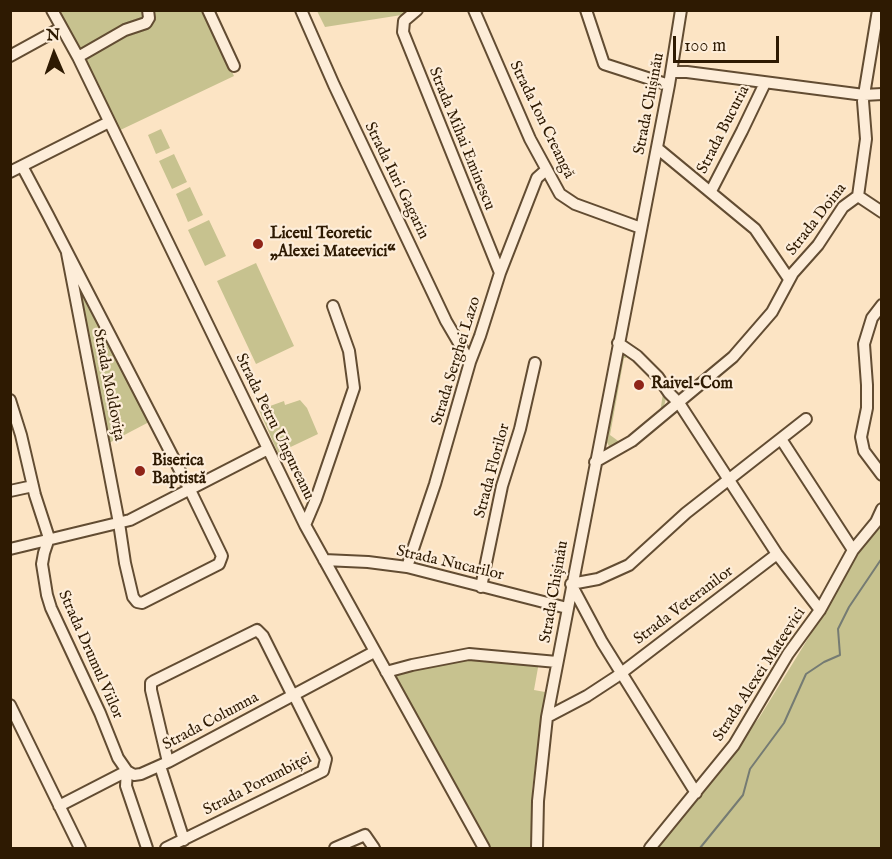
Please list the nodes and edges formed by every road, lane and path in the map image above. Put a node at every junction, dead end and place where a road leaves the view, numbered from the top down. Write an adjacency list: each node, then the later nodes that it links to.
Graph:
1 (52, 10): 10 (street, Strada Petru Ungureanu)
2 (148, 10): 12 (street)
3 (208, 10): 13 (street)
4 (301, 10): 34 (street, Strada Iuri Gagarin)
5 (474, 10): 22 (street, Strada Ion Creangă)
6 (586, 10): 16 (street)
7 (681, 10): 14 (street, Strada Chișinău)
8 (878, 10): 18 (street, Strada Doina)
9 (412, 14): 29 (street, Strada Mihai Eminescu)
10 (61, 28): 11 (street); 12 (street, Strada Petru Ungureanu)
11 (10, 56)
12 (78, 57): 19 (street, Strada Petru Ungureanu)
13 (234, 66)
14 (672, 72): 15 (street, Strada Bucuria); 16 (street, Strada Chișinău)
15 (765, 83): 18 (street, Strada Bucuria); 24 (street, Strada Bucuria)
16 (669, 85): 20 (street, Strada Chișinău)
17 (882, 94): 18 (street, Strada Bucuria)
18 (864, 95): 25 (street, Strada Doina)
19 (109, 122): 21 (street); 40 (street, Strada Petru Ungureanu)
20 (657, 148): 24 (street); 27 (street, Strada Chișinău)
21 (22, 166): 23 (street); 28 (street, Strada Moldovița)
22 (546, 170): 27 (street, Strada Ion Creangă); 29 (street, Strada Serghei Lazo)
23 (10, 172)
24 (711, 191): 30 (street)
25 (858, 196): 26 (street); 30 (street, Strada Doina)
26 (882, 212)
27 (641, 228): 33 (street, Strada Chișinău)
28 (67, 253): 45 (street, Strada Moldovița); 48 (street, Strada Moldovița)
29 (500, 273): 34 (street, Strada Serghei Lazo)
30 (789, 279): 37 (street, Strada Doina)
31 (882, 305): 42 (street)
32 (333, 306): 49 (street)
33 (618, 344): 37 (street); 41 (street, Strada Chișinău)
34 (470, 362): 55 (street, Strada Serghei Lazo)
35 (535, 363): 57 (street, Strada Florilor)
36 (10, 400): 44 (street)
37 (679, 403): 41 (street, Strada Doina); 43 (street)
38 (806, 418): 39 (street)
39 (781, 439): 43 (street); 52 (street)
40 (268, 449): 45 (street); 49 (street, Strada Petru Ungureanu)
41 (595, 462): 56 (street, Strada Chișinău)
42 (882, 475)
43 (729, 478): 53 (street); 56 (street)
44 (33, 486): 46 (street); 50 (street)
45 (190, 490): 48 (street); 48 (street, Strada Moldovița)
46 (10, 491)
47 (882, 509): 52 (street, Strada Alexei Mateevici)
48 (119, 523): 50 (street)
49 (305, 525): 54 (street, Strada Petru Ungureanu)
50 (49, 538): 51 (street); 68 (street, Strada Drumul Viilor)
51 (10, 549)
52 (853, 550): 59 (street, Strada Alexei Mateevici)
53 (777, 554): 59 (street); 63 (street, Strada Veteranilor)
54 (324, 560): 55 (street, Strada Nucarilor); 60 (street, Strada Petru Ungureanu)
55 (407, 567): 57 (street, Strada Nucarilor)
56 (571, 584): 58 (street, Strada Chișinău); 63 (street)
57 (481, 587): 58 (street, Strada Nucarilor)
58 (567, 608): 61 (street, Strada Chișinău)
59 (820, 610): 69 (street, Strada Alexei Mateevici)
60 (374, 652): 62 (street, Strada Petru Ungureanu); 64 (street, Strada Columna)
61 (557, 662): 62 (street); 66 (street, Strada Chișinău)
62 (386, 672): 77 (street, Strada Petru Ungureanu)
63 (621, 673): 66 (street, Strada Veteranilor); 69 (street)
64 (294, 695): 67 (street, Strada Columna); 67 (street, Strada Porumbiței); 71 (street, Strada Porumbiței)
65 (10, 705): 70 (street)
66 (547, 717): 78 (street, Strada Chișinău)
67 (164, 764): 68 (street, Strada Columna); 71 (street)
68 (127, 771): 70 (street, Strada Columna); 73 (street, Strada Drumul Viilor)
69 (696, 793): 79 (street, Strada Alexei Mateevici)
70 (59, 806): 72 (street)
71 (184, 840): 74 (street, Strada Porumbiței)
72 (80, 849)
73 (147, 849)
74 (166, 849)
75 (335, 849): 76 (street)
76 (374, 849)
77 (484, 849)
78 (537, 849)
79 (650, 849)

